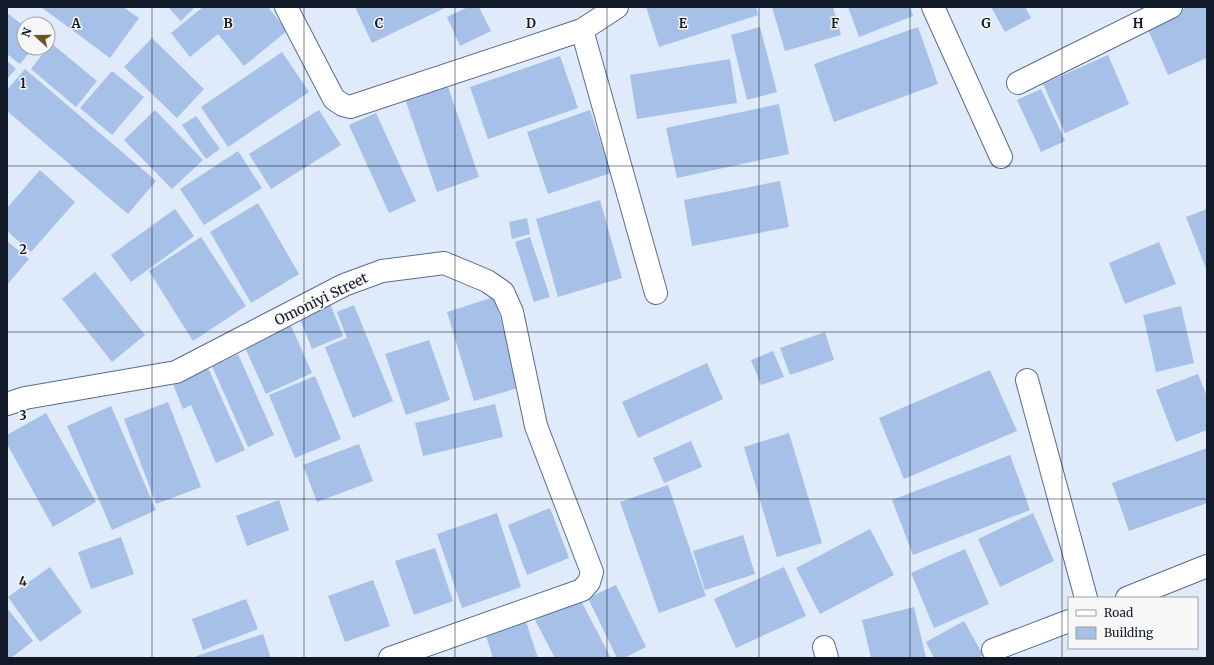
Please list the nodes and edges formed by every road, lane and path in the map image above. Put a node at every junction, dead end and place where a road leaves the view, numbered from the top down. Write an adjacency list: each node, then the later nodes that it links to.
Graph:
1 (286, 7): 5 (street)
2 (617, 7): 5 (street)
3 (933, 7): 7 (street)
4 (1171, 7): 6 (street)
5 (582, 30): 8 (street)
6 (1018, 83)
7 (1001, 158)
8 (656, 293)
9 (1027, 380): 12 (street)
10 (7, 404): 16 (street, Omoniyi Street)
11 (1207, 566): 13 (street)
12 (1086, 597)
13 (1130, 597)
14 (1068, 621): 15 (street)
15 (993, 650)
16 (390, 658)

